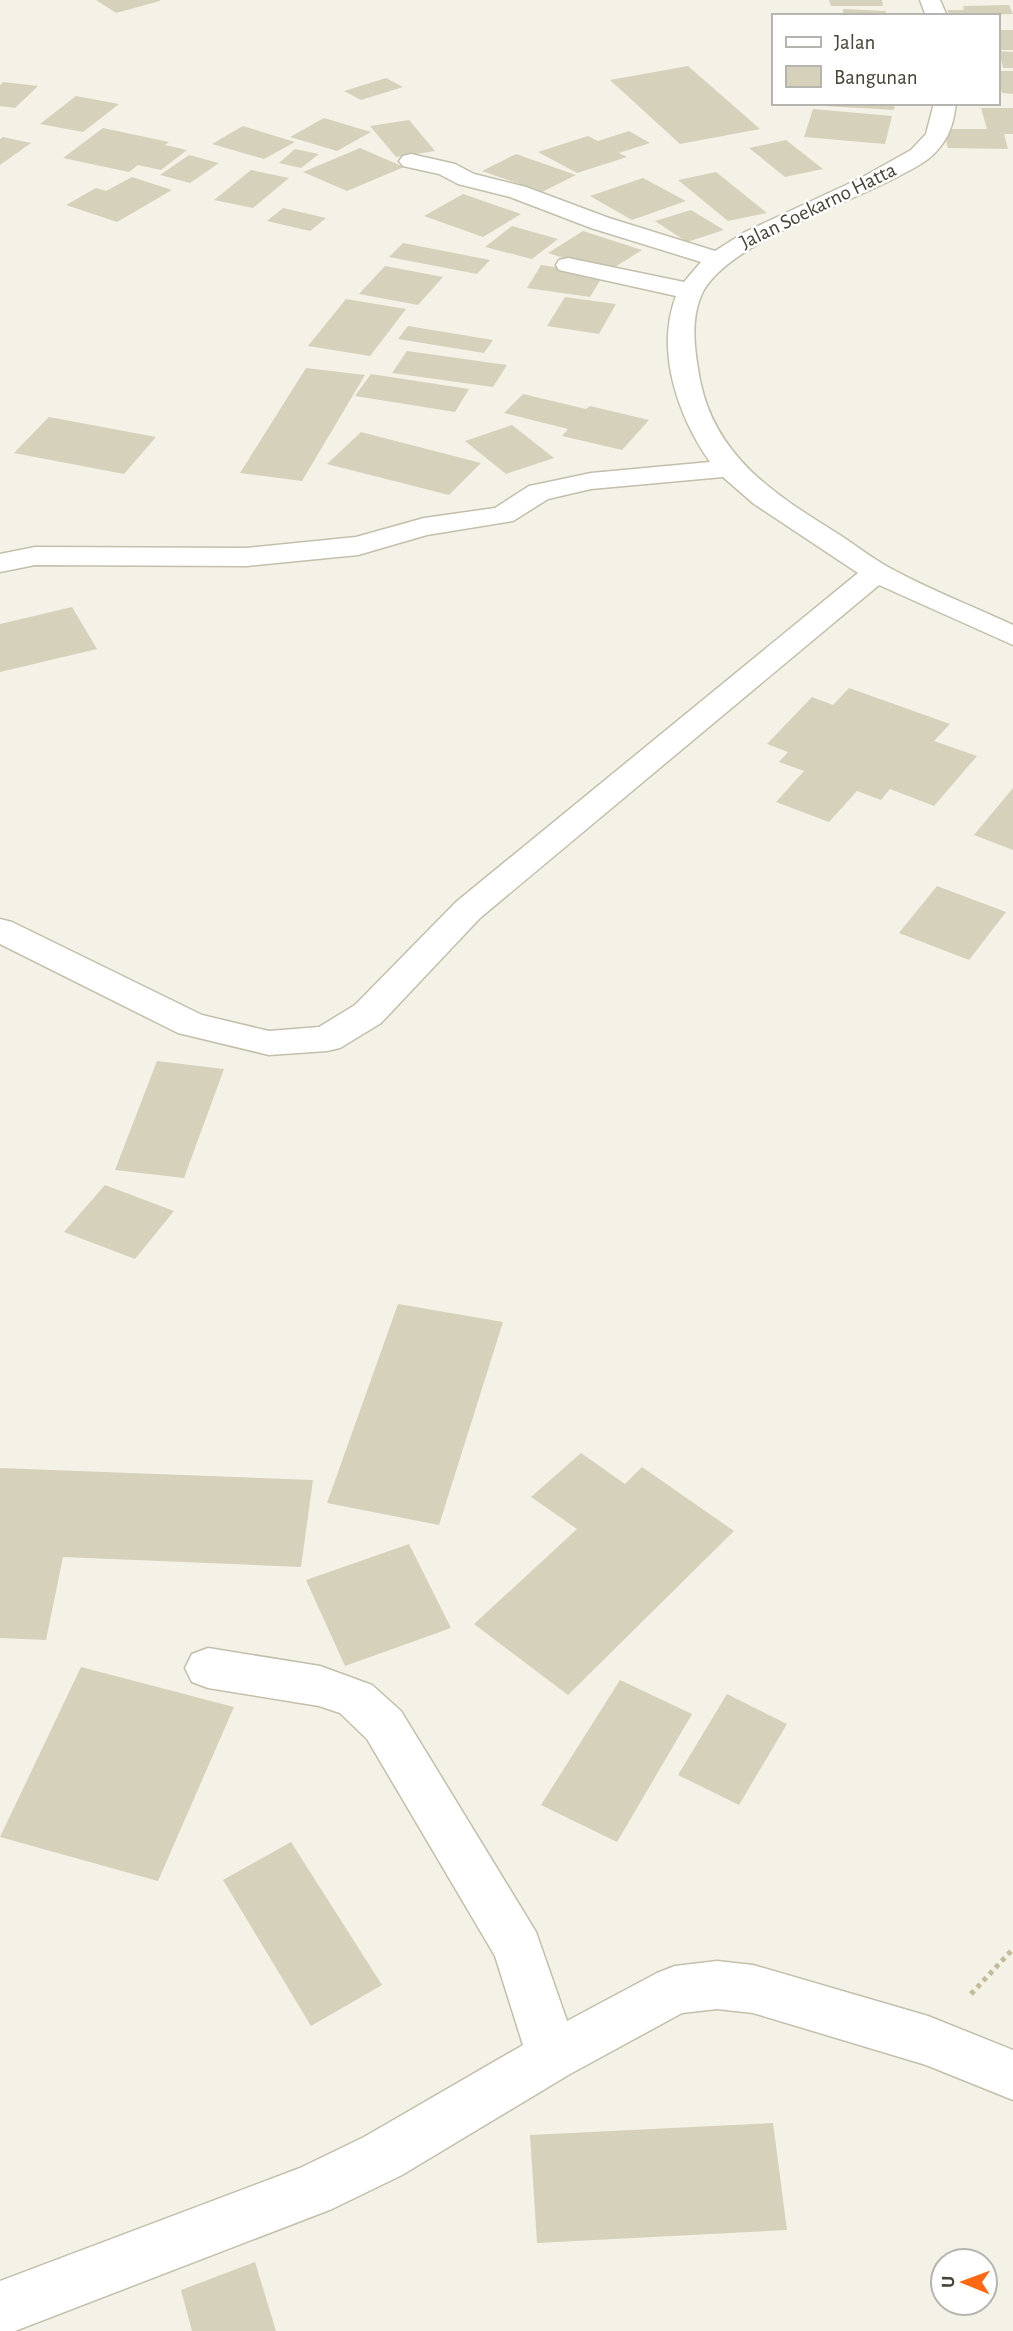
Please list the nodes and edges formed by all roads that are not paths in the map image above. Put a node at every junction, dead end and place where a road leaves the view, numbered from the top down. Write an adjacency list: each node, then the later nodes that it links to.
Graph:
1 (946, 105): 3 (street, Jalan Soekarno Hatta)
2 (411, 161): 3 (street)
3 (717, 259): 5 (street, Jalan Soekarno Hatta)
4 (568, 265): 5 (street)
5 (690, 291): 6 (street, Jalan Soekarno Hatta)
6 (731, 468): 7 (street); 8 (street, Jalan Soekarno Hatta)
7 (0, 563)
8 (876, 573): 9 (street, Jalan Soekarno Hatta); 10 (street)
9 (1013, 636)
10 (0, 930)
11 (208, 1668): 12 (street)
12 (552, 2056): 13 (street); 14 (street)
13 (1013, 2075)
14 (0, 2309)

